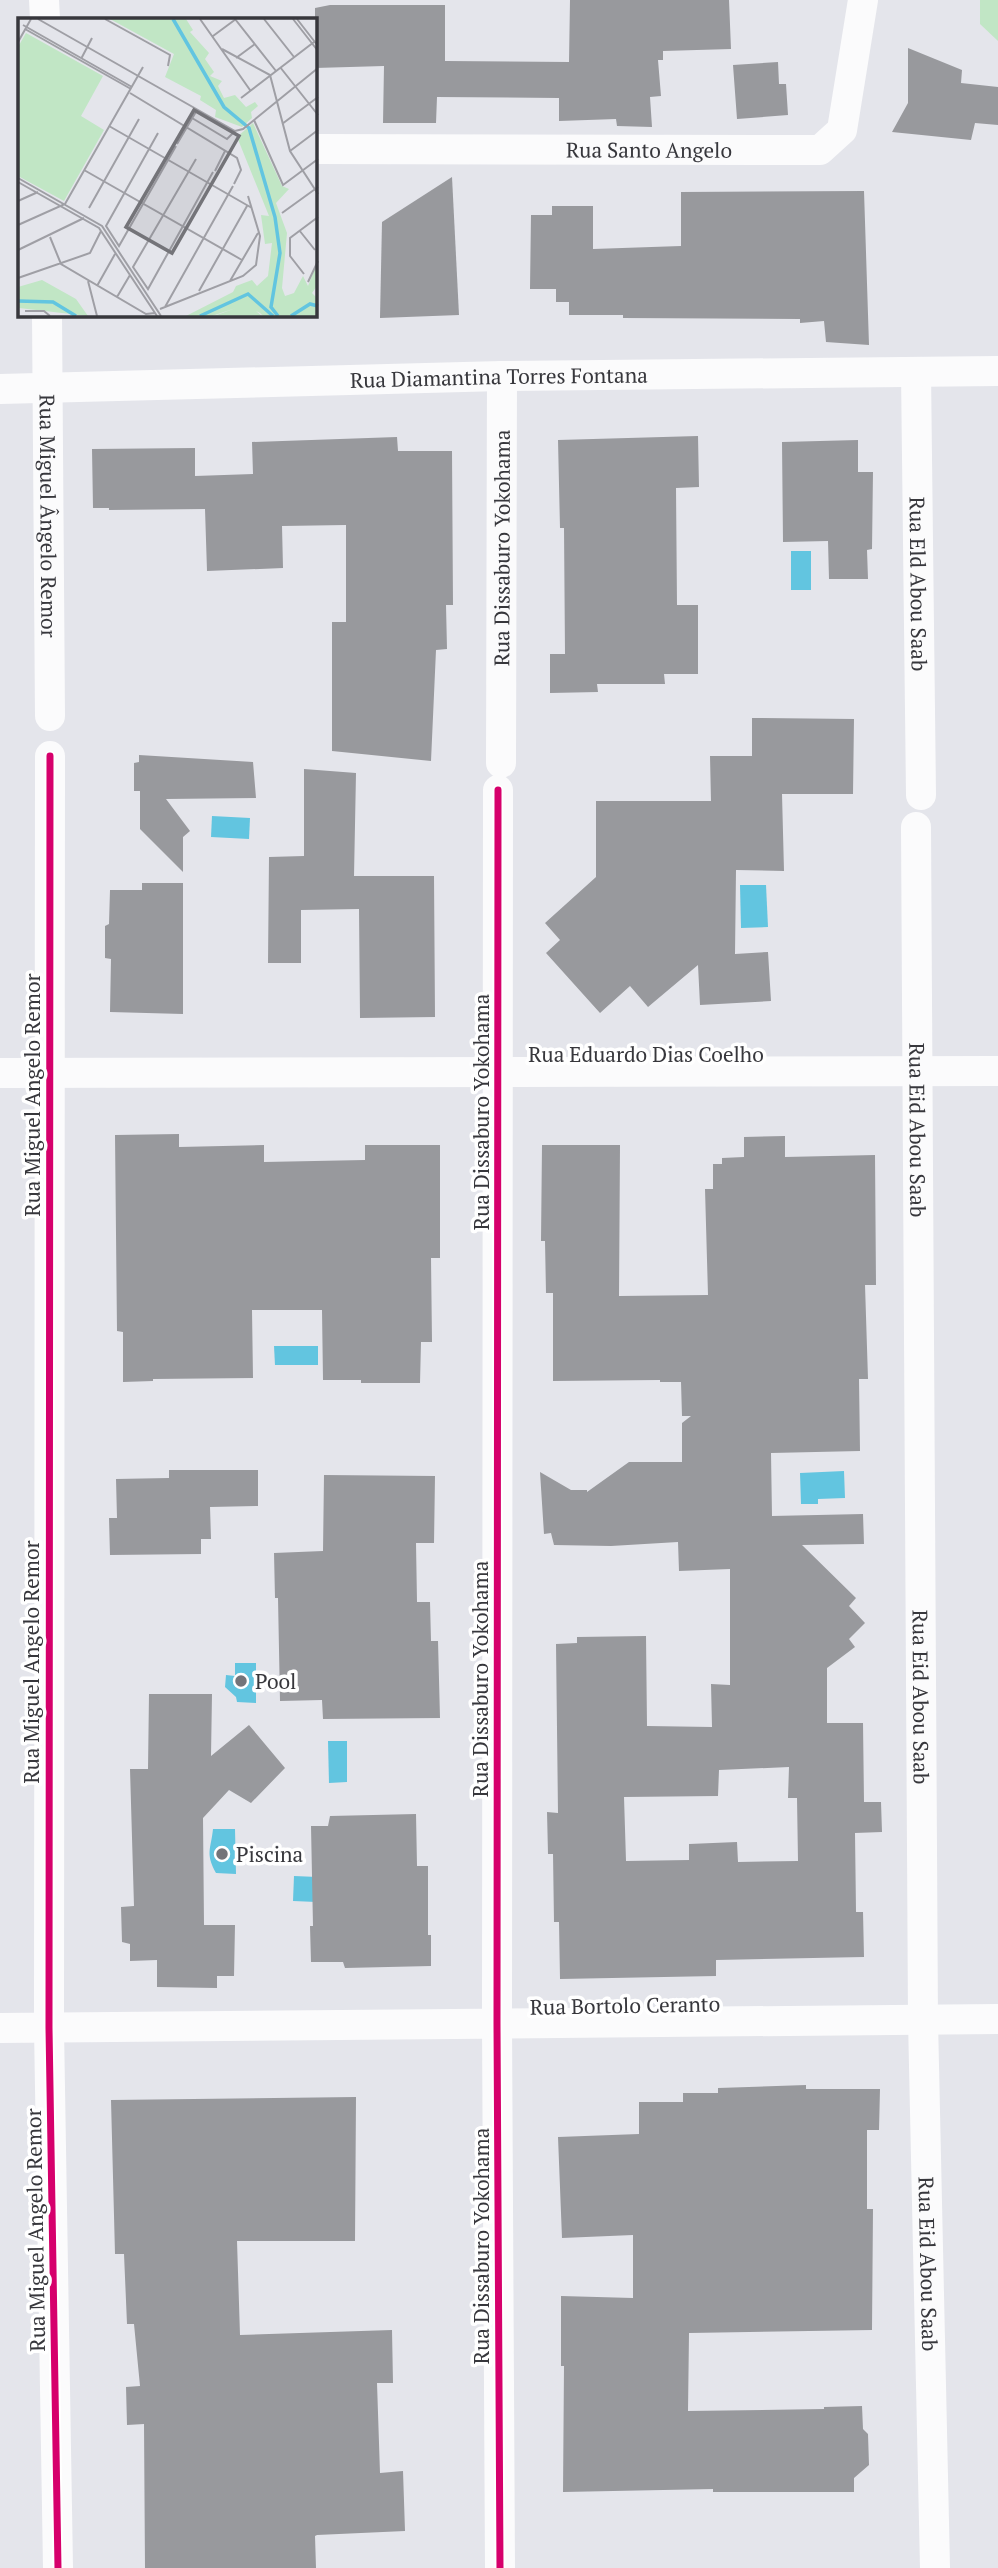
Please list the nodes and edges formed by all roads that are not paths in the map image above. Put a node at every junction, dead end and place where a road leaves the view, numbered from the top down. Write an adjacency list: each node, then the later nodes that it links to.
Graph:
1 (44, 0): 3 (street)
2 (863, 0): 4 (street, Rua Santo Angelo)
3 (45, 18)
4 (317, 149)
5 (47, 317): 9 (street, Rua Miguel Ângelo Remor)
6 (916, 372): 7 (street, Rua Diamantina Torres Fontana); 8 (street, Rua Diamantina Torres Fontana); 13 (street, Rua Eld Abou Saab)
7 (998, 372)
8 (502, 376): 9 (street, Rua Diamantina Torres Fontana); 17 (street, Rua Dissaburo Yokohama)
9 (47, 388): 10 (street, Rua Diamantina Torres Fontana); 11 (street, Rua Miguel Ângelo Remor)
10 (0, 389)
11 (50, 716)
12 (50, 756): 19 (street, Rua Miguel Angelo Remor)
13 (921, 795)
14 (916, 827): 15 (street, Rua Eid Abou Saab)
15 (917, 1071): 16 (street, Rua Eduardo Dias Coelho); 17 (street, Rua Eduardo Dias Coelho); 21 (street, Rua Eid Abou Saab)
16 (998, 1071)
17 (498, 1072): 19 (street, Rua Eduardo Dias Coelho); 22 (street, Rua Dissaburo Yokohama)
18 (0, 1073): 19 (street, Rua Eduardo Dias Coelho)
19 (49, 1073): 24 (street, Rua Miguel Angelo Remor)
20 (998, 2019): 21 (street, Rua Bortolo Ceranto)
21 (923, 2020): 22 (street, Rua Bortolo Ceranto); 27 (street, Rua Eid Abou Saab)
22 (497, 2024): 24 (street, Rua Bortolo Ceranto); 26 (street, Rua Dissaburo Yokohama)
23 (0, 2028): 24 (street, Rua Bortolo Ceranto)
24 (49, 2028): 25 (street, Rua Miguel Angelo Remor)
25 (58, 2568)
26 (500, 2568)
27 (935, 2568)

